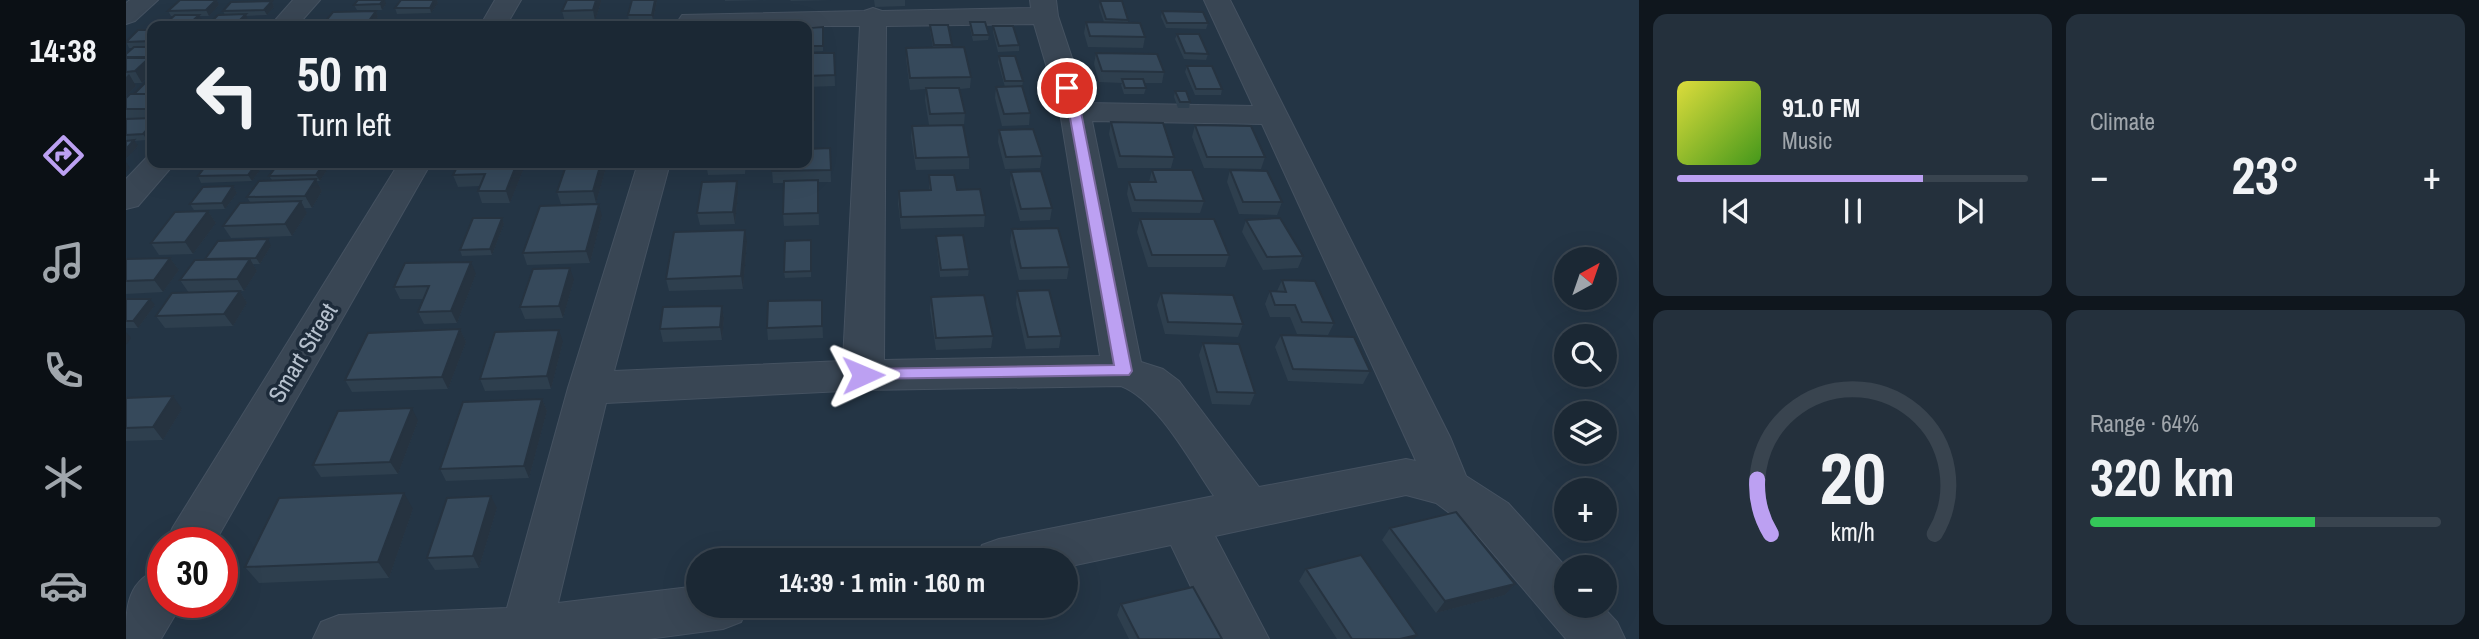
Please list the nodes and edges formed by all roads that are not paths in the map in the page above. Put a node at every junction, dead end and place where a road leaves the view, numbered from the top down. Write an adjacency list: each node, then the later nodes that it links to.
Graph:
1 (145, 0): 6 (street)
2 (307, 0): 9 (street)
3 (508, 0): 10 (street)
4 (1217, 0): 12 (street)
5 (1044, 8): 8 (street); 11 (street)
6 (126, 16)
7 (693, 16): 8 (street)
8 (873, 16): 18 (street)
9 (288, 21)
10 (496, 21)
11 (1075, 112): 12 (street); 17 (street)
12 (1271, 115): 20 (street)
13 (154, 168): 16 (street)
14 (412, 168): 23 (street, Smart Street)
15 (653, 168): 19 (street)
16 (126, 199)
17 (1123, 371): 18 (street); 21 (street)
18 (863, 375): 19 (street)
19 (589, 388): 29 (street)
20 (1449, 488): 21 (street); 25 (street)
21 (1248, 508): 22 (street)
22 (1184, 523): 24 (street); 32 (street)
23 (199, 527)
24 (1059, 548)
25 (1554, 588)
26 (686, 611): 29 (street)
27 (147, 616): 30 (street)
28 (1580, 618): 33 (street)
29 (526, 631): 31 (street)
30 (133, 639)
31 (340, 639)
32 (1243, 639)
33 (1599, 639)

